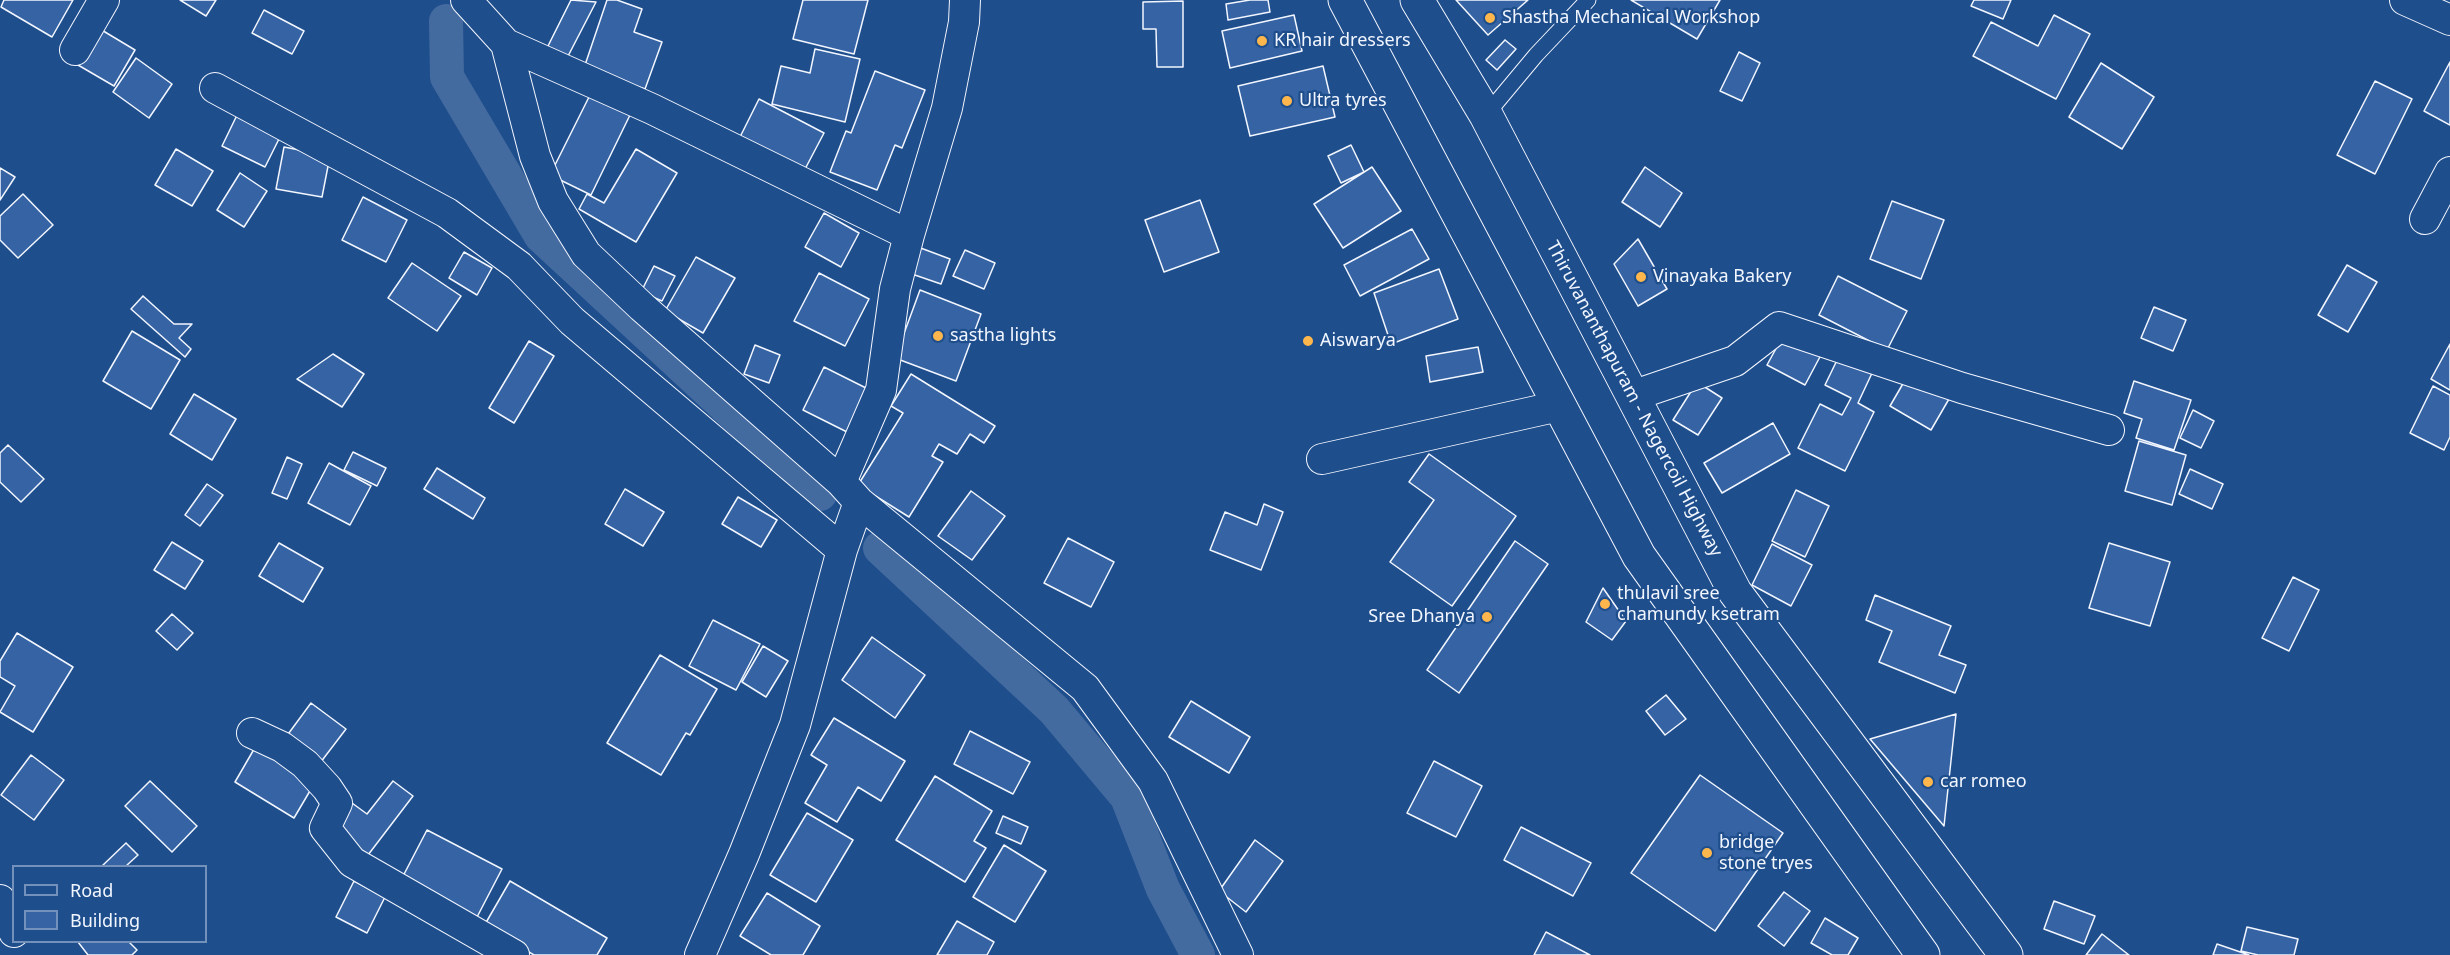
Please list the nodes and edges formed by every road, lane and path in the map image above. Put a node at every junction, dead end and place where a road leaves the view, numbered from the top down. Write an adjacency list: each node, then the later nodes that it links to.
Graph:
1 (104, 0): 10 (street)
2 (466, 0): 9 (street)
3 (1345, 0): 17 (main road)
4 (1417, 0): 12 (main road, Thiruvananthapuram - Nagercoil Highway)
5 (1588, 0): 12 (lane)
6 (2405, 0): 8 (street)
7 (963, 1): 15 (street)
8 (2450, 20)
9 (506, 44): 15 (street); 20 (street)
10 (75, 50)
11 (215, 88): 21 (street)
12 (1486, 115): 16 (main road, Thiruvananthapuram - Nagercoil Highway)
13 (2450, 172): 14 (street)
14 (2425, 219)
15 (909, 235): 20 (street)
16 (1632, 396): 18 (street); 29 (main road, Thiruvananthapuram - Nagercoil Highway)
17 (1559, 406): 19 (street); 28 (main road)
18 (2109, 430)
19 (1322, 459)
20 (850, 492): 21 (street); 27 (street)
21 (842, 550): 26 (street)
22 (252, 733): 25 (street)
23 (0, 900): 24 (street)
24 (12, 927)
25 (514, 955)
26 (700, 955)
27 (1238, 955)
28 (1923, 955)
29 (2006, 955)

